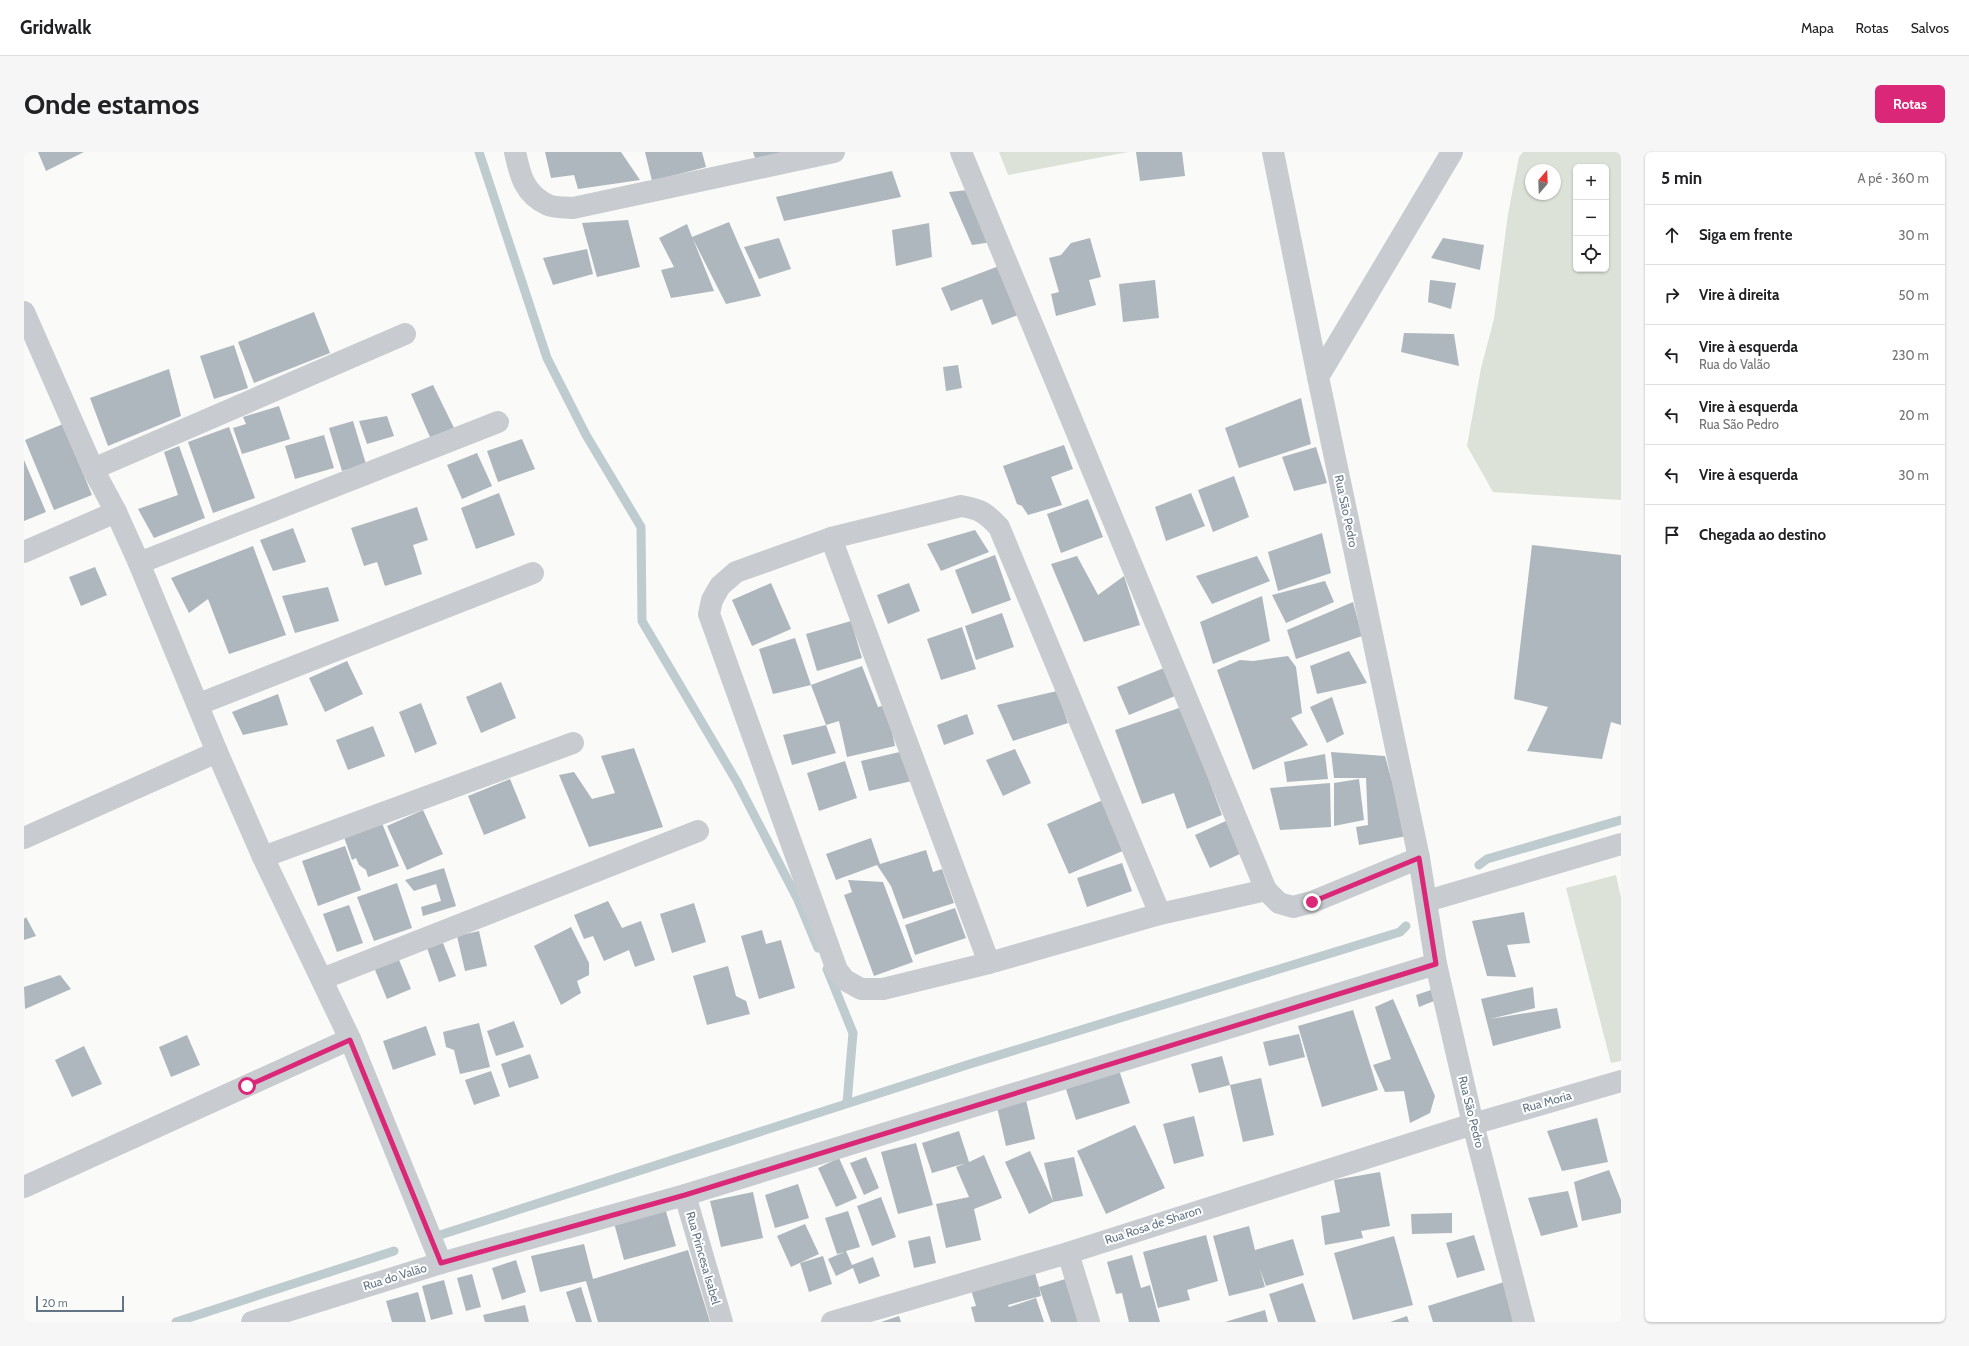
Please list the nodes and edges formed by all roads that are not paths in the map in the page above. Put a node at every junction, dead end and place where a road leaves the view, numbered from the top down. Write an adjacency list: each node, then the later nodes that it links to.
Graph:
1 (515, 152): 2 (street)
2 (834, 152)
3 (961, 152): 24 (street)
4 (1273, 152): 8 (street, Rua São Pedro)
5 (1452, 152): 8 (street)
6 (25, 317): 10 (street)
7 (405, 334): 10 (street)
8 (1318, 377): 23 (street, Rua São Pedro)
9 (498, 422): 14 (street)
10 (93, 469): 11 (street)
11 (116, 512): 13 (street); 14 (street)
12 (831, 538): 26 (street); 27 (street); 27 (street)
13 (24, 552)
14 (139, 563): 16 (street)
15 (533, 573): 16 (street)
16 (198, 704): 18 (street)
17 (573, 743): 22 (street)
18 (217, 752): 20 (street); 22 (street)
19 (698, 831): 29 (street)
20 (24, 838)
21 (1621, 844): 25 (street)
22 (263, 857): 29 (street)
23 (1419, 858): 24 (street); 25 (street, Rua São Pedro)
24 (1266, 890): 26 (street)
25 (1427, 901): 28 (street, Rua São Pedro)
26 (1160, 914): 27 (street)
27 (989, 962)
28 (1436, 964): 32 (street, Rua São Pedro); 34 (street, Rua do Valão)
29 (322, 979): 30 (street)
30 (350, 1040): 33 (street); 36 (street)
31 (1621, 1081): 32 (street, Rua Moria)
32 (1473, 1124): 35 (street, Rua Rosa de Sharon); 41 (street, Rua São Pedro)
33 (24, 1187)
34 (685, 1195): 36 (street, Rua do Valão); 38 (street, Rua Princesa Isabel)
35 (1068, 1252): 39 (street, Rua Rosa de Sharon); 40 (street)
36 (441, 1263): 37 (street, Rua do Valão)
37 (252, 1322)
38 (722, 1322)
39 (832, 1322)
40 (1089, 1322)
41 (1524, 1322)

